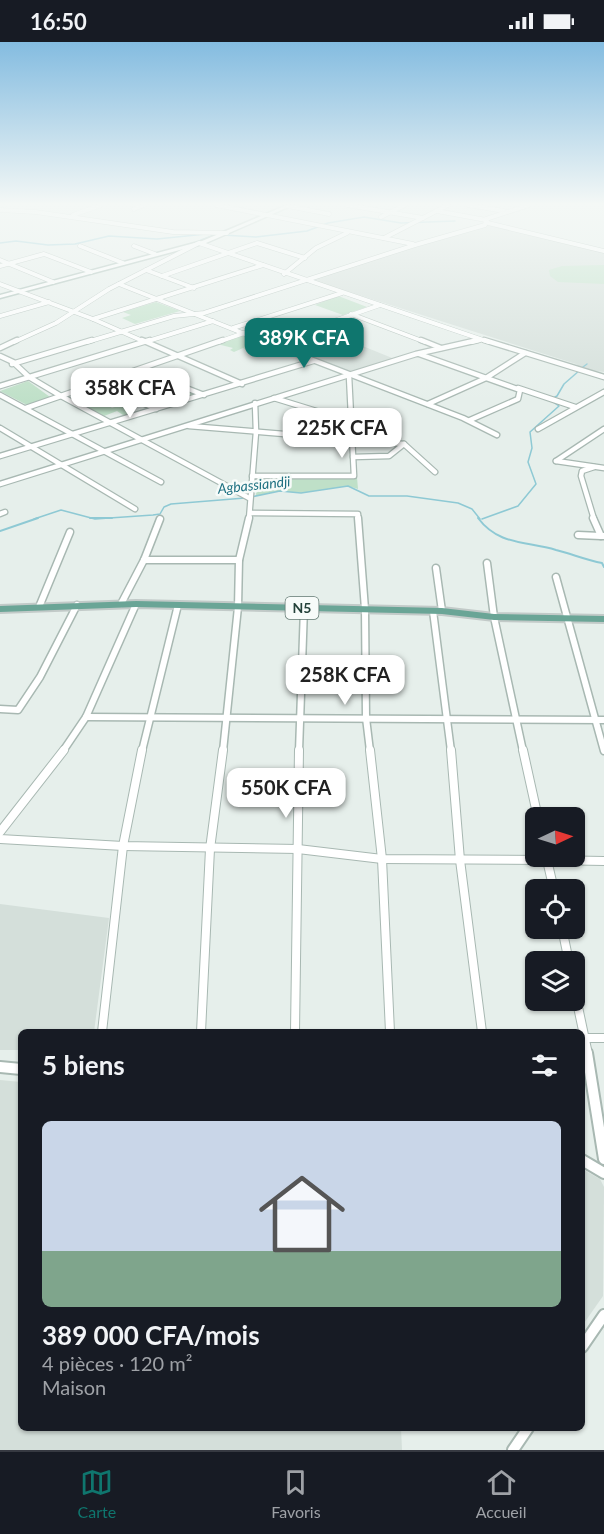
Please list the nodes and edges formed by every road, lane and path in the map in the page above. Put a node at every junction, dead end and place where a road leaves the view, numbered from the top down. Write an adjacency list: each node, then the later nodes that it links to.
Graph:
1 (27, 271): 16 (street)
2 (88, 271): 12 (street)
3 (96, 271): 12 (main road)
4 (145, 271): 18 (street)
5 (148, 271): 14 (street)
6 (178, 271): 14 (street)
7 (246, 271): 19 (street)
8 (281, 271): 13 (street)
9 (287, 271): 15 (street)
10 (337, 271): 15 (street)
11 (340, 271): 15 (street)
12 (91, 272): 16 (main road)
13 (285, 272): 15 (street)
14 (162, 276): 19 (street)
15 (306, 281): 21 (street); 29 (street); 46 (street)
16 (53, 282): 20 (main road)
17 (0, 284): 20 (street)
18 (119, 284): 23 (street); 27 (street)
19 (194, 288): 23 (street)
20 (17, 292): 22 (main road); 24 (street)
21 (343, 292): 25 (street); 33 (street)
22 (0, 297)
23 (157, 299): 26 (street); 31 (street)
24 (49, 302): 27 (street); 30 (street)
25 (380, 305): 28 (street); 36 (street)
26 (186, 310): 29 (street); 34 (street)
27 (74, 312): 31 (street); 39 (street)
28 (351, 314): 38 (street); 40 (street)
29 (199, 315): 32 (street)
30 (0, 316)
31 (93, 319): 34 (street)
32 (213, 321): 33 (street); 37 (street)
33 (233, 328): 35 (street)
34 (116, 330): 37 (street); 46 (street)
35 (244, 333): 38 (street); 44 (street)
36 (483, 340): 40 (street); 41 (street)
37 (146, 342): 44 (street); 49 (street)
38 (270, 343): 45 (street)
39 (0, 348)
40 (441, 348): 42 (street)
41 (525, 353): 50 (street); 51 (street)
42 (416, 354): 48 (street); 51 (street)
43 (0, 356): 46 (street)
44 (176, 357): 47 (street); 53 (street)
45 (313, 361): 48 (street); 53 (street)
46 (13, 363): 49 (street)
47 (140, 370): 52 (street); 58 (street)
48 (349, 375): 60 (street); 62 (street); 69 (street)
49 (29, 377): 54 (street); 59 (street)
50 (604, 377)
51 (486, 378): 55 (street); 62 (street)
52 (99, 383): 59 (street); 65 (street)
53 (242, 384): 58 (street)
54 (0, 386)
55 (518, 388): 63 (street); 66 (street)
56 (604, 392): 63 (street)
57 (0, 395): 64 (street)
58 (204, 395): 65 (street)
59 (61, 396): 64 (street); 67 (street)
60 (274, 398): 61 (street); 69 (street)
61 (255, 403): 68 (street); 73 (street)
62 (428, 404): 66 (street)
63 (575, 407): 71 (street)
64 (26, 408): 74 (street)
65 (156, 409): 67 (street)
66 (470, 420): 75 (street)
67 (113, 422): 74 (street); 76 (street)
68 (186, 426): 73 (street); 76 (street)
69 (350, 426): 77 (street)
70 (0, 428): 79 (street)
71 (538, 429)
72 (604, 429): 84 (street)
73 (256, 432): 77 (street); 87 (street)
74 (73, 434): 79 (street); 80 (street)
75 (497, 435)
76 (143, 439): 80 (street); 90 (street)
77 (352, 441): 78 (street); 82 (street)
78 (404, 444): 82 (street); 86 (street)
79 (32, 447): 81 (street); 83 (street)
80 (103, 451): 83 (street); 88 (street)
81 (0, 456)
82 (353, 457): 87 (street)
83 (60, 464): 89 (street); 91 (street)
84 (594, 467): 85 (street); 96 (street)
85 (604, 468)
86 (435, 472)
87 (252, 476): 90 (street)
88 (160, 482)
89 (0, 484)
90 (249, 498): 92 (street)
91 (135, 508)
92 (250, 513): 98 (street); 110 (street)
93 (160, 519): 97 (street)
94 (70, 531): 106 (street)
95 (578, 535): 96 (street)
96 (603, 536)
97 (144, 560): 98 (street); 102 (street)
98 (239, 560): 107 (street)
99 (487, 563): 112 (street)
100 (436, 568): 111 (street)
101 (556, 578): 113 (street)
102 (121, 604): 103 (main road, N5 / N5); 104 (main road, N5 / N5)
103 (136, 604): 105 (main road, N5 / N5); 116 (street)
104 (77, 605): 106 (main road, N5 / N5); 115 (street)
105 (178, 605): 107 (main road, N5 / N5); 119 (street)
106 (39, 607): 109 (main road, N5 / N5)
107 (238, 607): 108 (main road, N5 / N5); 117 (street)
108 (304, 608): 110 (main road, N5 / N5); 122 (street)
109 (0, 609)
110 (365, 609): 111 (main road, N5 / N5); 120 (street)
111 (438, 611): 112 (main road, N5 / N5); 118 (street)
112 (494, 617): 113 (main road, N5 / N5); 121 (street)
113 (567, 619): 114 (main road, N5 / N5); 123 (street)
114 (604, 619)
115 (0, 710)
116 (86, 717): 119 (street); 126 (street)
117 (227, 717): 119 (street); 122 (street); 129 (street)
118 (448, 717): 120 (street); 121 (street); 133 (street)
119 (148, 718): 128 (street)
120 (366, 718): 122 (street); 131 (street)
121 (516, 718): 123 (street); 125 (street)
122 (299, 719): 130 (street)
123 (600, 719): 124 (street)
124 (604, 751)
125 (536, 807)
126 (0, 832)
127 (0, 839): 128 (street)
128 (123, 846): 129 (street); 137 (street)
129 (210, 849): 130 (street); 138 (street)
130 (298, 849): 131 (street); 139 (street)
131 (382, 859): 133 (street); 140 (street)
132 (525, 859): 133 (street)
133 (460, 860): 141 (street)
134 (585, 860): 135 (street)
135 (604, 861)
136 (579, 1011): 142 (street)
137 (102, 1029)
138 (201, 1029)
139 (295, 1029)
140 (390, 1029)
141 (482, 1029)
142 (582, 1029)
143 (585, 1038): 144 (street)
144 (604, 1038)
145 (585, 1044): 148 (street)
146 (0, 1067): 147 (street)
147 (18, 1069)
148 (604, 1159)
149 (585, 1162): 150 (street)
150 (604, 1173)
151 (604, 1315): 152 (street)
152 (585, 1343)
153 (526, 1431): 154 (street)
154 (513, 1450)

